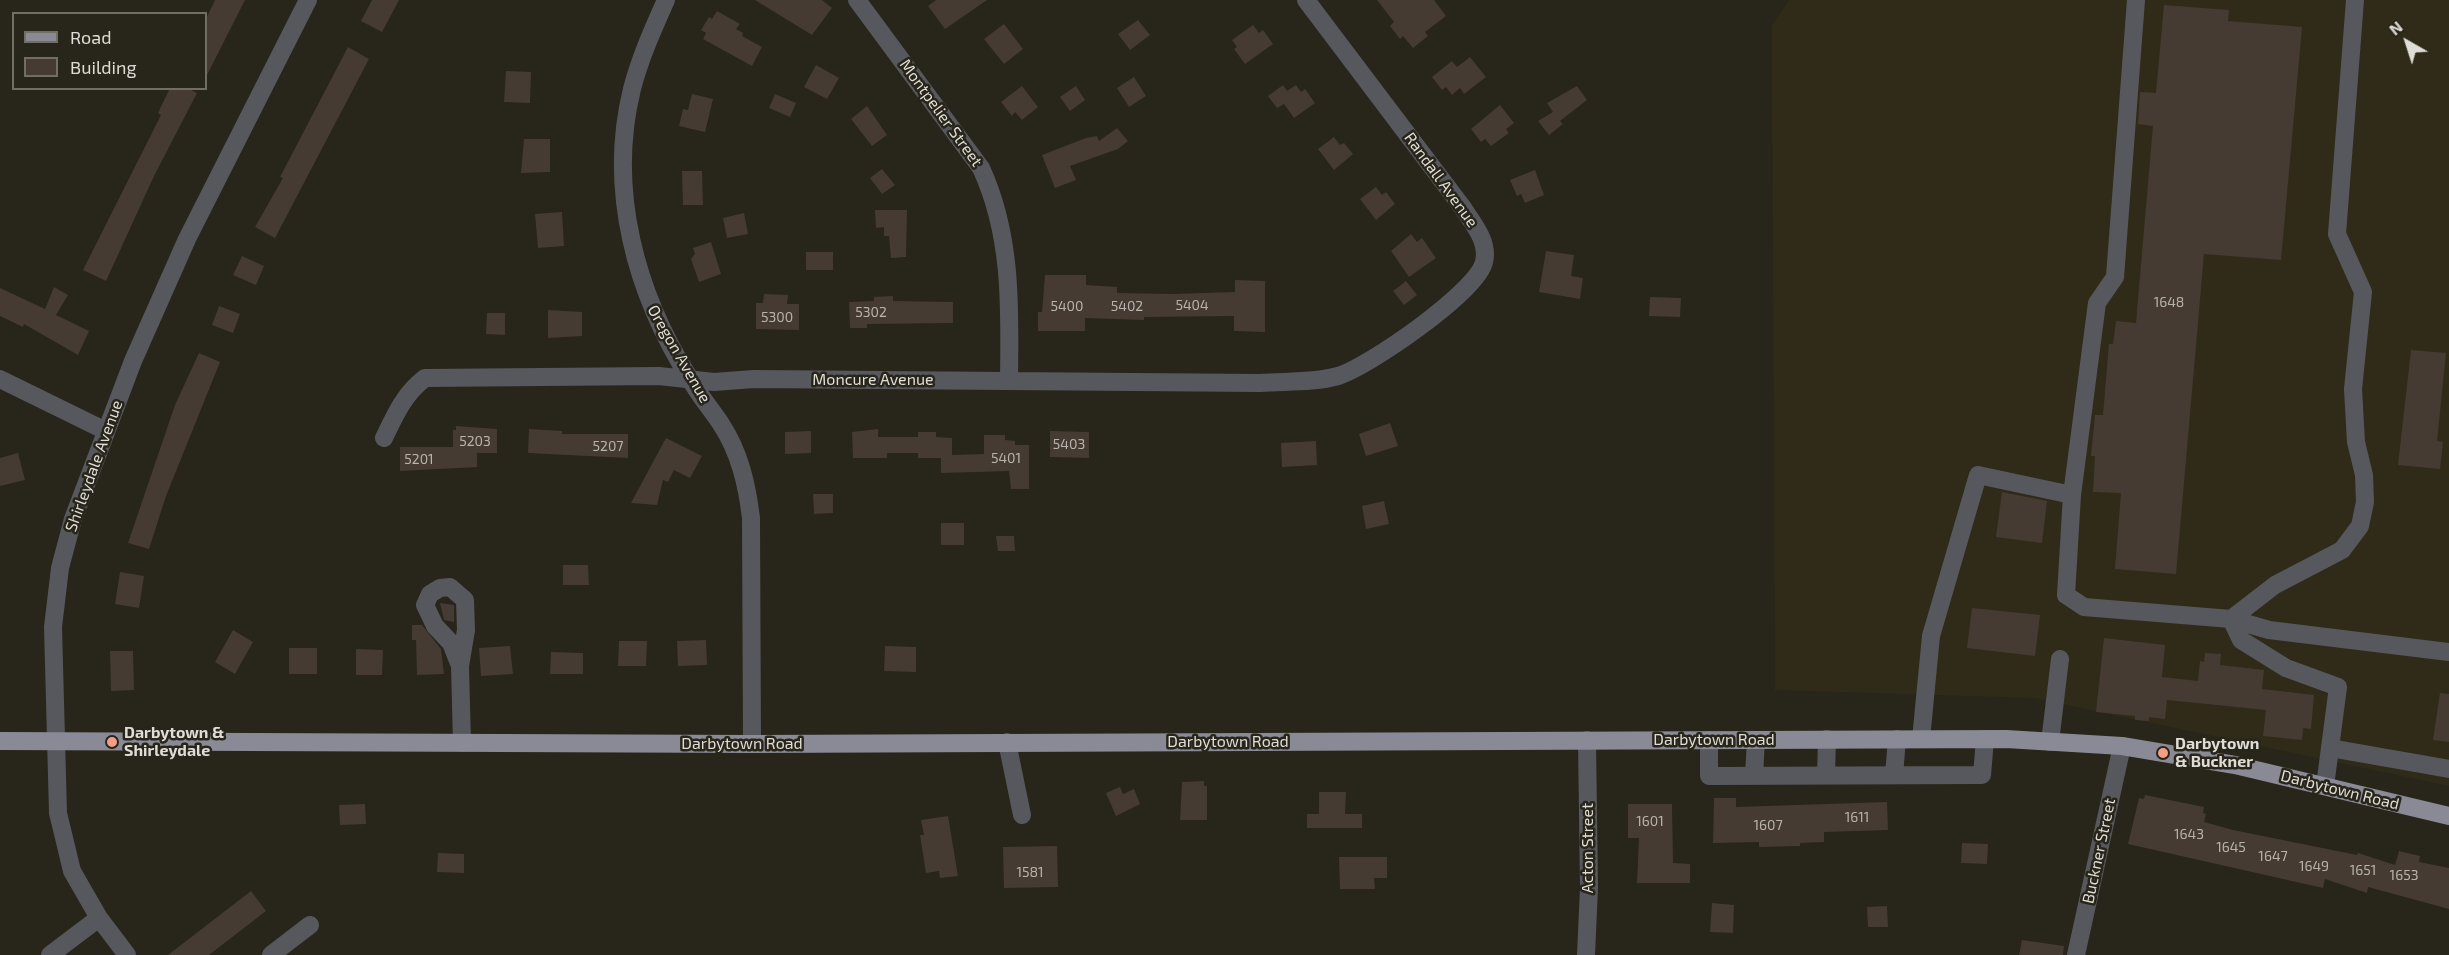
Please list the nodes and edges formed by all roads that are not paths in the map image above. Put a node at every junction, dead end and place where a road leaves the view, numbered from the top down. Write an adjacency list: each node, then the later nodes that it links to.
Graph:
1 (308, 0): 11 (street, Shirleydale Avenue)
2 (666, 0): 9 (street, Oregon Avenue)
3 (857, 0): 10 (street, Montpelier Street)
4 (1306, 0): 7 (street, Randall Avenue)
5 (2136, 0): 13 (street)
6 (2355, 0): 14 (street)
7 (1389, 349): 10 (street, Moncure Avenue)
8 (0, 379): 11 (street)
9 (690, 380): 10 (street, Moncure Avenue); 12 (street, Moncure Avenue); 30 (street, Oregon Avenue)
10 (1009, 380)
11 (106, 431): 26 (street, Shirleydale Avenue)
12 (384, 438)
13 (2072, 495): 14 (street); 20 (street)
14 (2231, 619): 15 (street); 32 (street)
15 (2449, 652)
16 (2060, 659): 28 (street)
17 (460, 666): 29 (street)
18 (1827, 739): 19 (main road, Darbytown Road); 24 (main road, Darbytown Road); 35 (street)
19 (1897, 739): 20 (main road, Darbytown Road); 36 (street)
20 (1921, 739): 21 (main road, Darbytown Road)
21 (1985, 739): 28 (main road, Darbytown Road); 36 (street)
22 (1587, 740): 23 (main road, Darbytown Road); 27 (main road, Darbytown Road); 45 (street, Acton Street)
23 (1709, 740): 24 (main road, Darbytown Road); 34 (street)
24 (1756, 740): 34 (street)
25 (0, 741): 26 (main road, Darbytown Road)
26 (55, 742): 29 (main road, Darbytown Road); 40 (street, Shirleydale Avenue)
27 (1007, 742): 30 (main road, Darbytown Road); 38 (street)
28 (2050, 742): 31 (main road, Darbytown Road)
29 (462, 743): 30 (main road, Darbytown Road)
30 (752, 744)
31 (2122, 746): 37 (main road, Darbytown Road); 46 (street, Buckner Street)
32 (2330, 748): 33 (street); 37 (street)
33 (2449, 770)
34 (1754, 775): 35 (street)
35 (1826, 775): 36 (street)
36 (1894, 775)
37 (2325, 786): 39 (main road, Darbytown Road)
38 (1022, 815)
39 (2449, 816)
40 (99, 918): 42 (street); 43 (street, Shirleydale Avenue)
41 (310, 925): 44 (street)
42 (50, 955)
43 (127, 955)
44 (271, 955)
45 (1586, 955)
46 (2076, 955)

